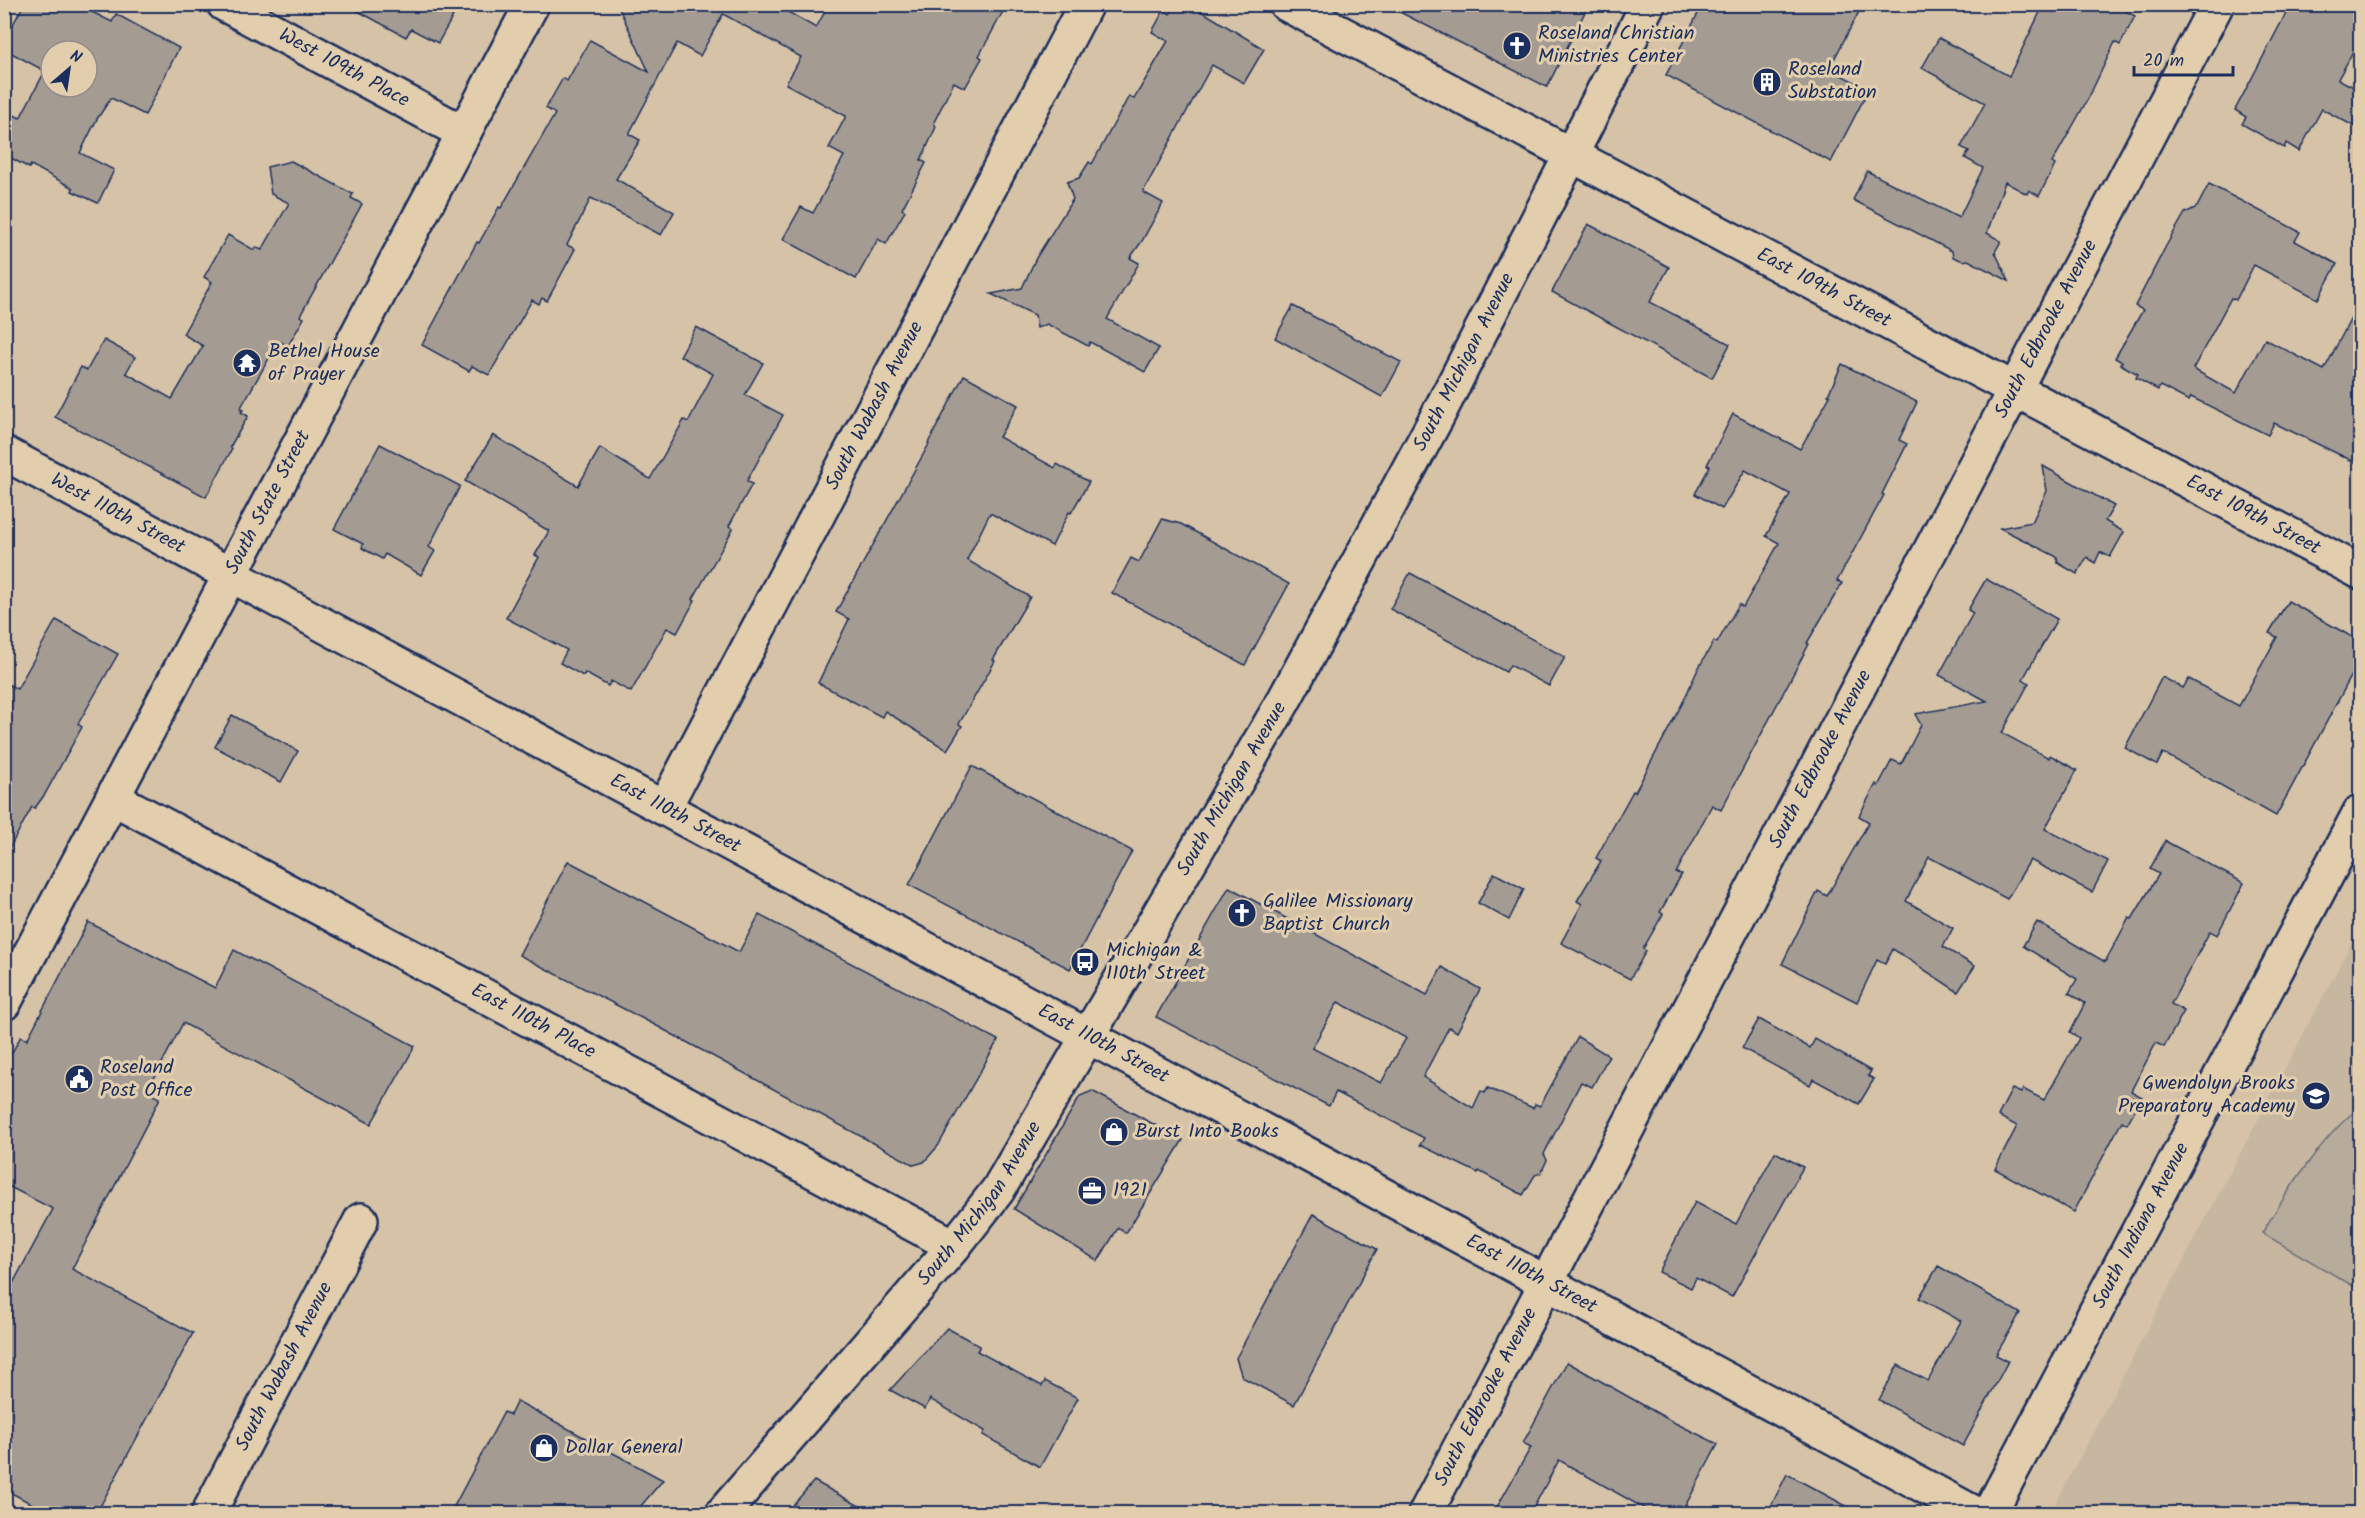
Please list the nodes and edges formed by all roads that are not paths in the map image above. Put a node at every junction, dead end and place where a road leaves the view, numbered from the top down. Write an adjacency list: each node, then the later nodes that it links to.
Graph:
1 (224, 4): 7 (street, West 109th Place)
2 (532, 4): 7 (street, South State Street)
3 (1086, 4): 14 (street, South Wabash Avenue)
4 (1286, 4): 8 (street, East 109th Street)
5 (1648, 4): 8 (street, South Michigan Avenue)
6 (2217, 4): 9 (street, South Edbrooke Avenue)
7 (464, 133): 12 (street, South State Street)
8 (1570, 154): 9 (street, East 109th Street); 17 (street, South Michigan Avenue)
9 (2016, 390): 11 (street, East 109th Street); 20 (street, South Edbrooke Avenue)
10 (4, 453): 12 (street, West 110th Street)
11 (2361, 572)
12 (231, 574): 13 (street, South State Street); 14 (street, East 110th Street)
13 (113, 798): 16 (street, South State Street); 19 (street, East 110th Place)
14 (664, 808): 17 (street, East 110th Street)
15 (2361, 812): 25 (street, South Indiana Avenue)
16 (4, 1003)
17 (1089, 1036): 19 (street, South Michigan Avenue); 20 (street, East 110th Street)
18 (361, 1220): 21 (street, South Wabash Avenue)
19 (954, 1246): 22 (street, South Michigan Avenue)
20 (1546, 1282): 23 (street, South Edbrooke Avenue); 24 (street, East 110th Street)
21 (208, 1514)
22 (723, 1514)
23 (1425, 1514)
24 (1976, 1514)
25 (1989, 1514)

